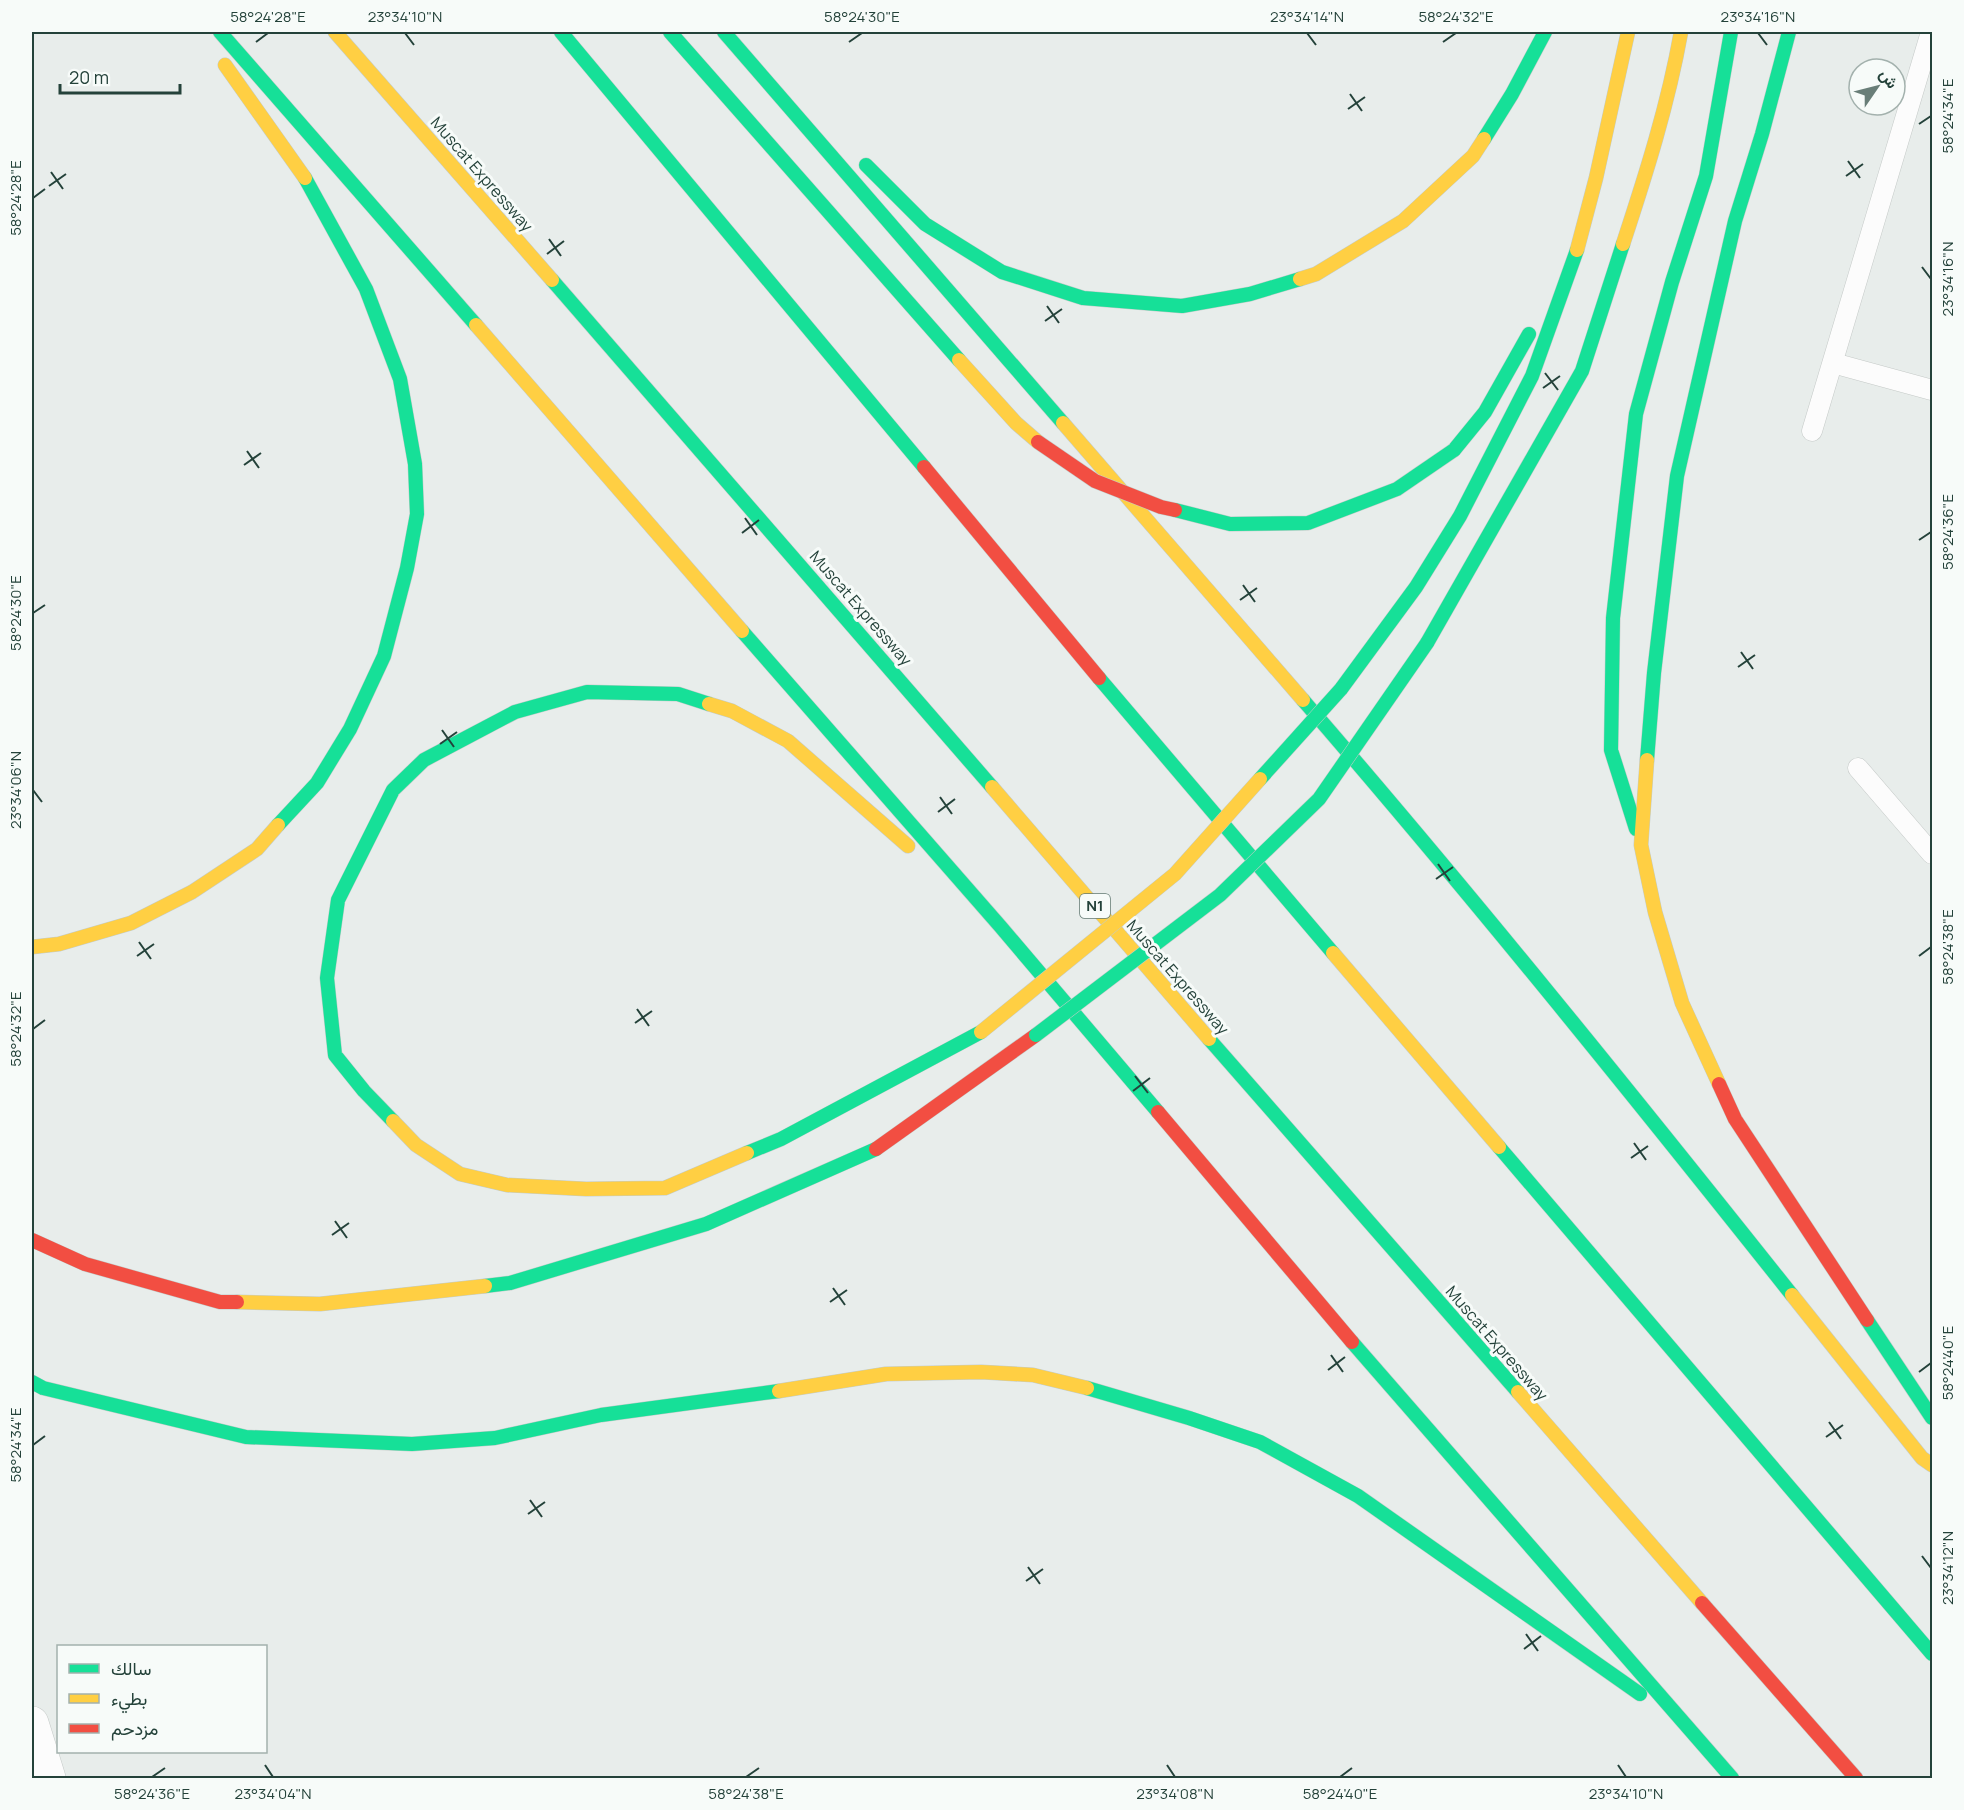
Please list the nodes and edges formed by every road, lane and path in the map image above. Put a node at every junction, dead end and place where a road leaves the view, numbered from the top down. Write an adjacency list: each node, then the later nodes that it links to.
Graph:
1 (220, 32): 23 (highway)
2 (335, 32): 34 (highway, Muscat Expressway / N1)
3 (561, 32): 29 (highway)
4 (670, 32): 16 (highway, bridge)
5 (724, 32): 28 (highway)
6 (730, 32): 14 (highway)
7 (1545, 32): 15 (highway)
8 (1628, 32): 16 (highway)
9 (1681, 32): 25 (highway, bridge)
10 (1731, 32): 21 (highway)
11 (1789, 32): 21 (highway)
12 (1931, 32): 17 (lane)
13 (215, 51): 24 (highway)
14 (815, 115)
15 (857, 157)
16 (1578, 246): 23 (highway, bridge)
17 (1833, 363): 18 (lane); 19 (lane)
18 (1932, 390)
19 (1812, 431)
20 (1858, 768): 22 (lane)
21 (1641, 845): 27 (highway)
22 (1932, 854)
23 (1000, 926): 31 (highway)
24 (32, 947)
25 (32, 1240)
26 (32, 1382): 31 (highway)
27 (1932, 1418)
28 (1932, 1465)
29 (1932, 1654)
30 (32, 1723): 32 (street)
31 (1686, 1726): 33 (highway)
32 (49, 1779)
33 (1732, 1779)
34 (1856, 1779)

